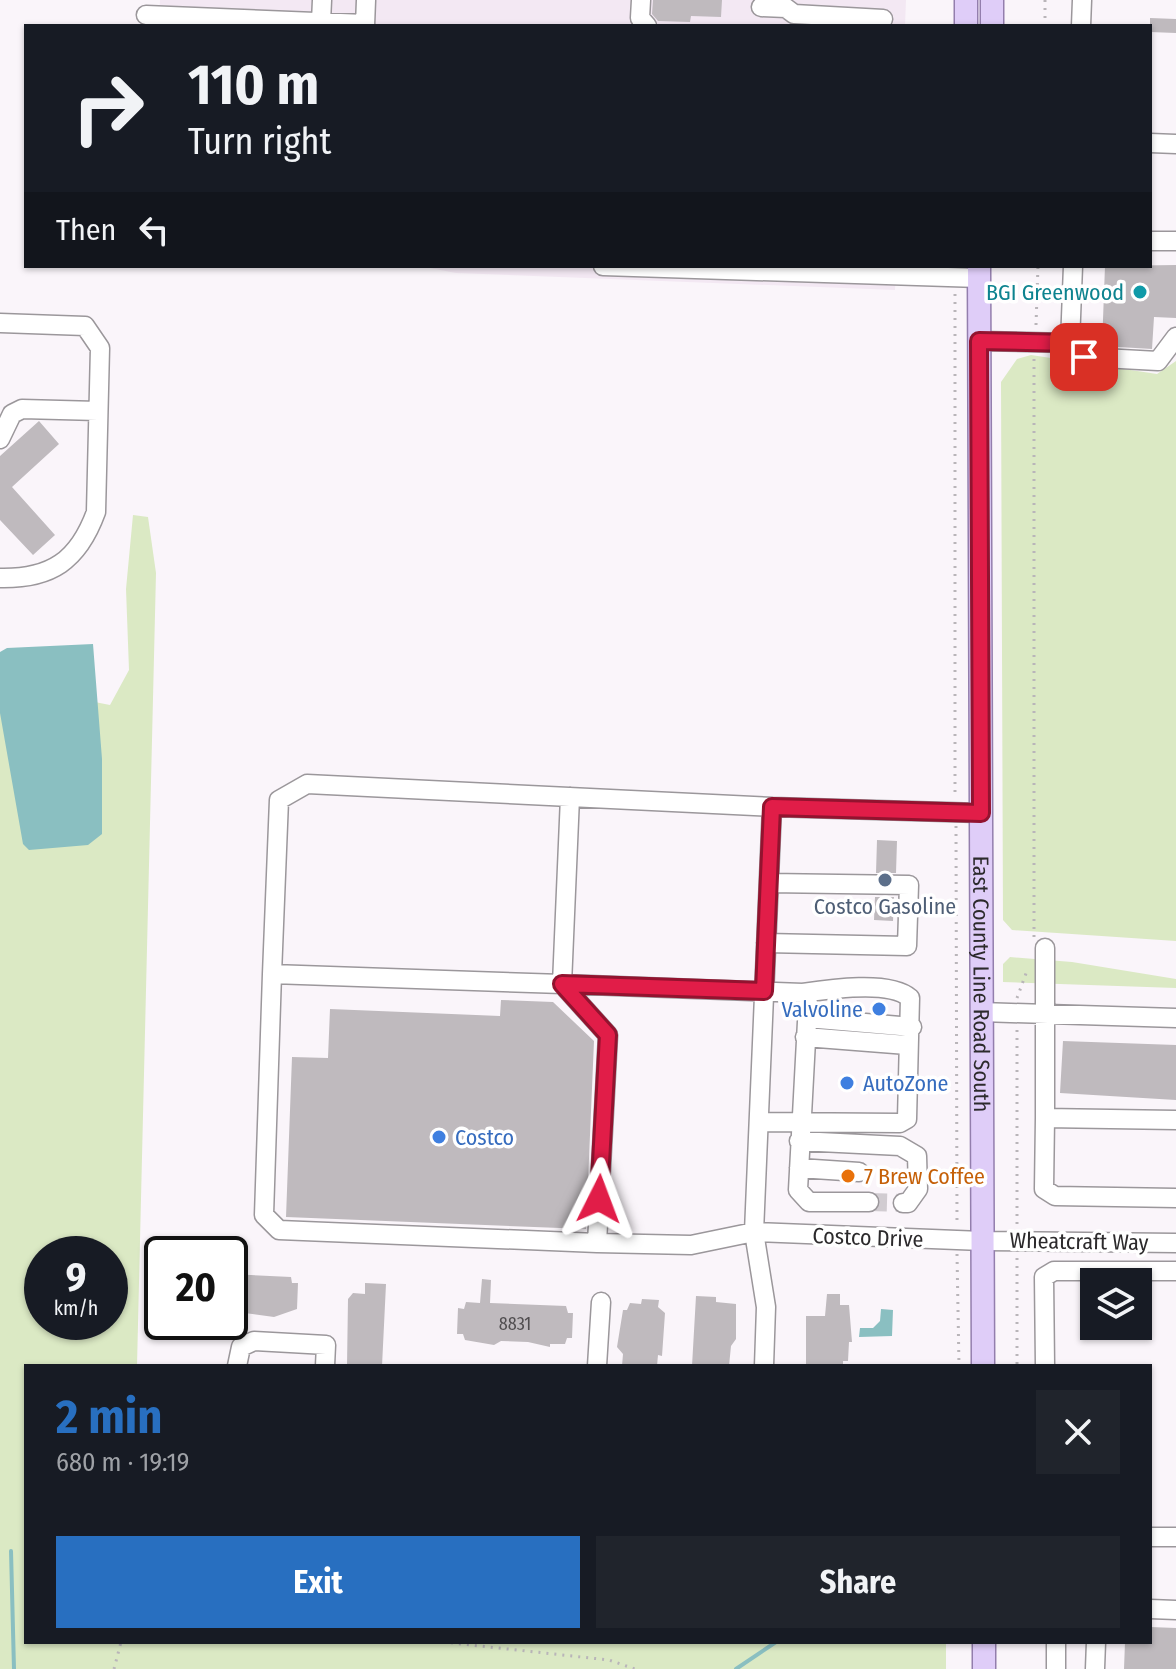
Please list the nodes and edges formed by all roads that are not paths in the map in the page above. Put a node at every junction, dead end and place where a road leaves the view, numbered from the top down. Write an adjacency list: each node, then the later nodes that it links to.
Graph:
1 (322, 0): 12 (lane)
2 (366, 0): 15 (lane)
3 (641, 0): 16 (lane)
4 (883, 0): 13 (lane)
5 (966, 0): 18 (main road)
6 (992, 0): 19 (main road)
7 (1082, 0): 20 (lane)
8 (761, 3): 9 (lane); 17 (lane)
9 (786, 4): 13 (lane)
10 (198, 9): 11 (lane); 12 (lane)
11 (146, 14)
12 (321, 22): 14 (lane)
13 (884, 23)
14 (350, 24)
15 (365, 24)
16 (645, 24)
17 (760, 24)
18 (966, 24)
19 (992, 24)
20 (1081, 24)
21 (1152, 143): 22 (lane)
22 (1176, 144)
23 (1152, 241): 24 (lane)
24 (1176, 241)
25 (716, 268): 27 (lane)
26 (1073, 268): 32 (lane)
27 (828, 270): 28 (lane)
28 (979, 272): 31 (main road, East County Line Road South)
29 (0, 323): 33 (lane)
30 (1176, 337): 32 (lane)
31 (979, 341): 32 (lane); 38 (main road, East County Line Road South)
32 (1070, 343)
33 (98, 411): 34 (lane); 35 (lane)
34 (0, 439)
35 (0, 578)
36 (570, 797): 37 (lane); 42 (lane, Costco Drive); 43 (lane)
37 (772, 807): 38 (lane); 39 (lane)
38 (981, 813): 46 (main road, East County Line Road South)
39 (769, 883): 40 (lane); 40 (lane)
40 (766, 943): 44 (lane)
41 (1036, 950): 47 (lane)
42 (272, 974): 43 (lane); 64 (lane, Costco Drive)
43 (562, 984): 44 (lane); 64 (lane)
44 (764, 991): 45 (lane); 55 (lane)
45 (803, 993): 48 (lane); 50 (lane)
46 (981, 1012): 47 (lane); 63 (main road, East County Line Road South)
47 (1045, 1013): 49 (lane); 52 (lane)
48 (807, 1018): 50 (lane); 51 (lane)
49 (1176, 1018)
50 (909, 1036): 51 (lane); 53 (lane)
51 (805, 1037): 53 (lane)
52 (1045, 1118): 54 (lane); 59 (lane)
53 (800, 1120): 55 (lane); 56 (lane)
54 (1176, 1120)
55 (759, 1122): 62 (lane)
56 (799, 1141): 57 (lane); 61 (lane)
57 (799, 1168): 58 (lane); 60 (lane)
58 (859, 1172)
59 (1176, 1198)
60 (869, 1202)
61 (903, 1203)
62 (754, 1232): 63 (lane, Costco Drive); 64 (lane, Costco Drive); 71 (lane)
63 (982, 1241): 65 (lane, Wheatcraft Way); 72 (main road, East County Line Road South)
64 (597, 1243)
65 (1176, 1243)
66 (1176, 1271): 73 (lane)
67 (601, 1302): 70 (lane)
68 (237, 1364): 69 (lane)
69 (325, 1364)
70 (597, 1364)
71 (764, 1364)
72 (983, 1364)
73 (1045, 1364)
74 (1152, 1537): 75 (lane)
75 (1176, 1537)
76 (1152, 1609): 77 (lane)
77 (1176, 1610)
78 (984, 1644): 81 (main road)
79 (1056, 1644): 82 (lane)
80 (1096, 1644): 83 (lane)
81 (984, 1669)
82 (1056, 1669)
83 (1095, 1669)

